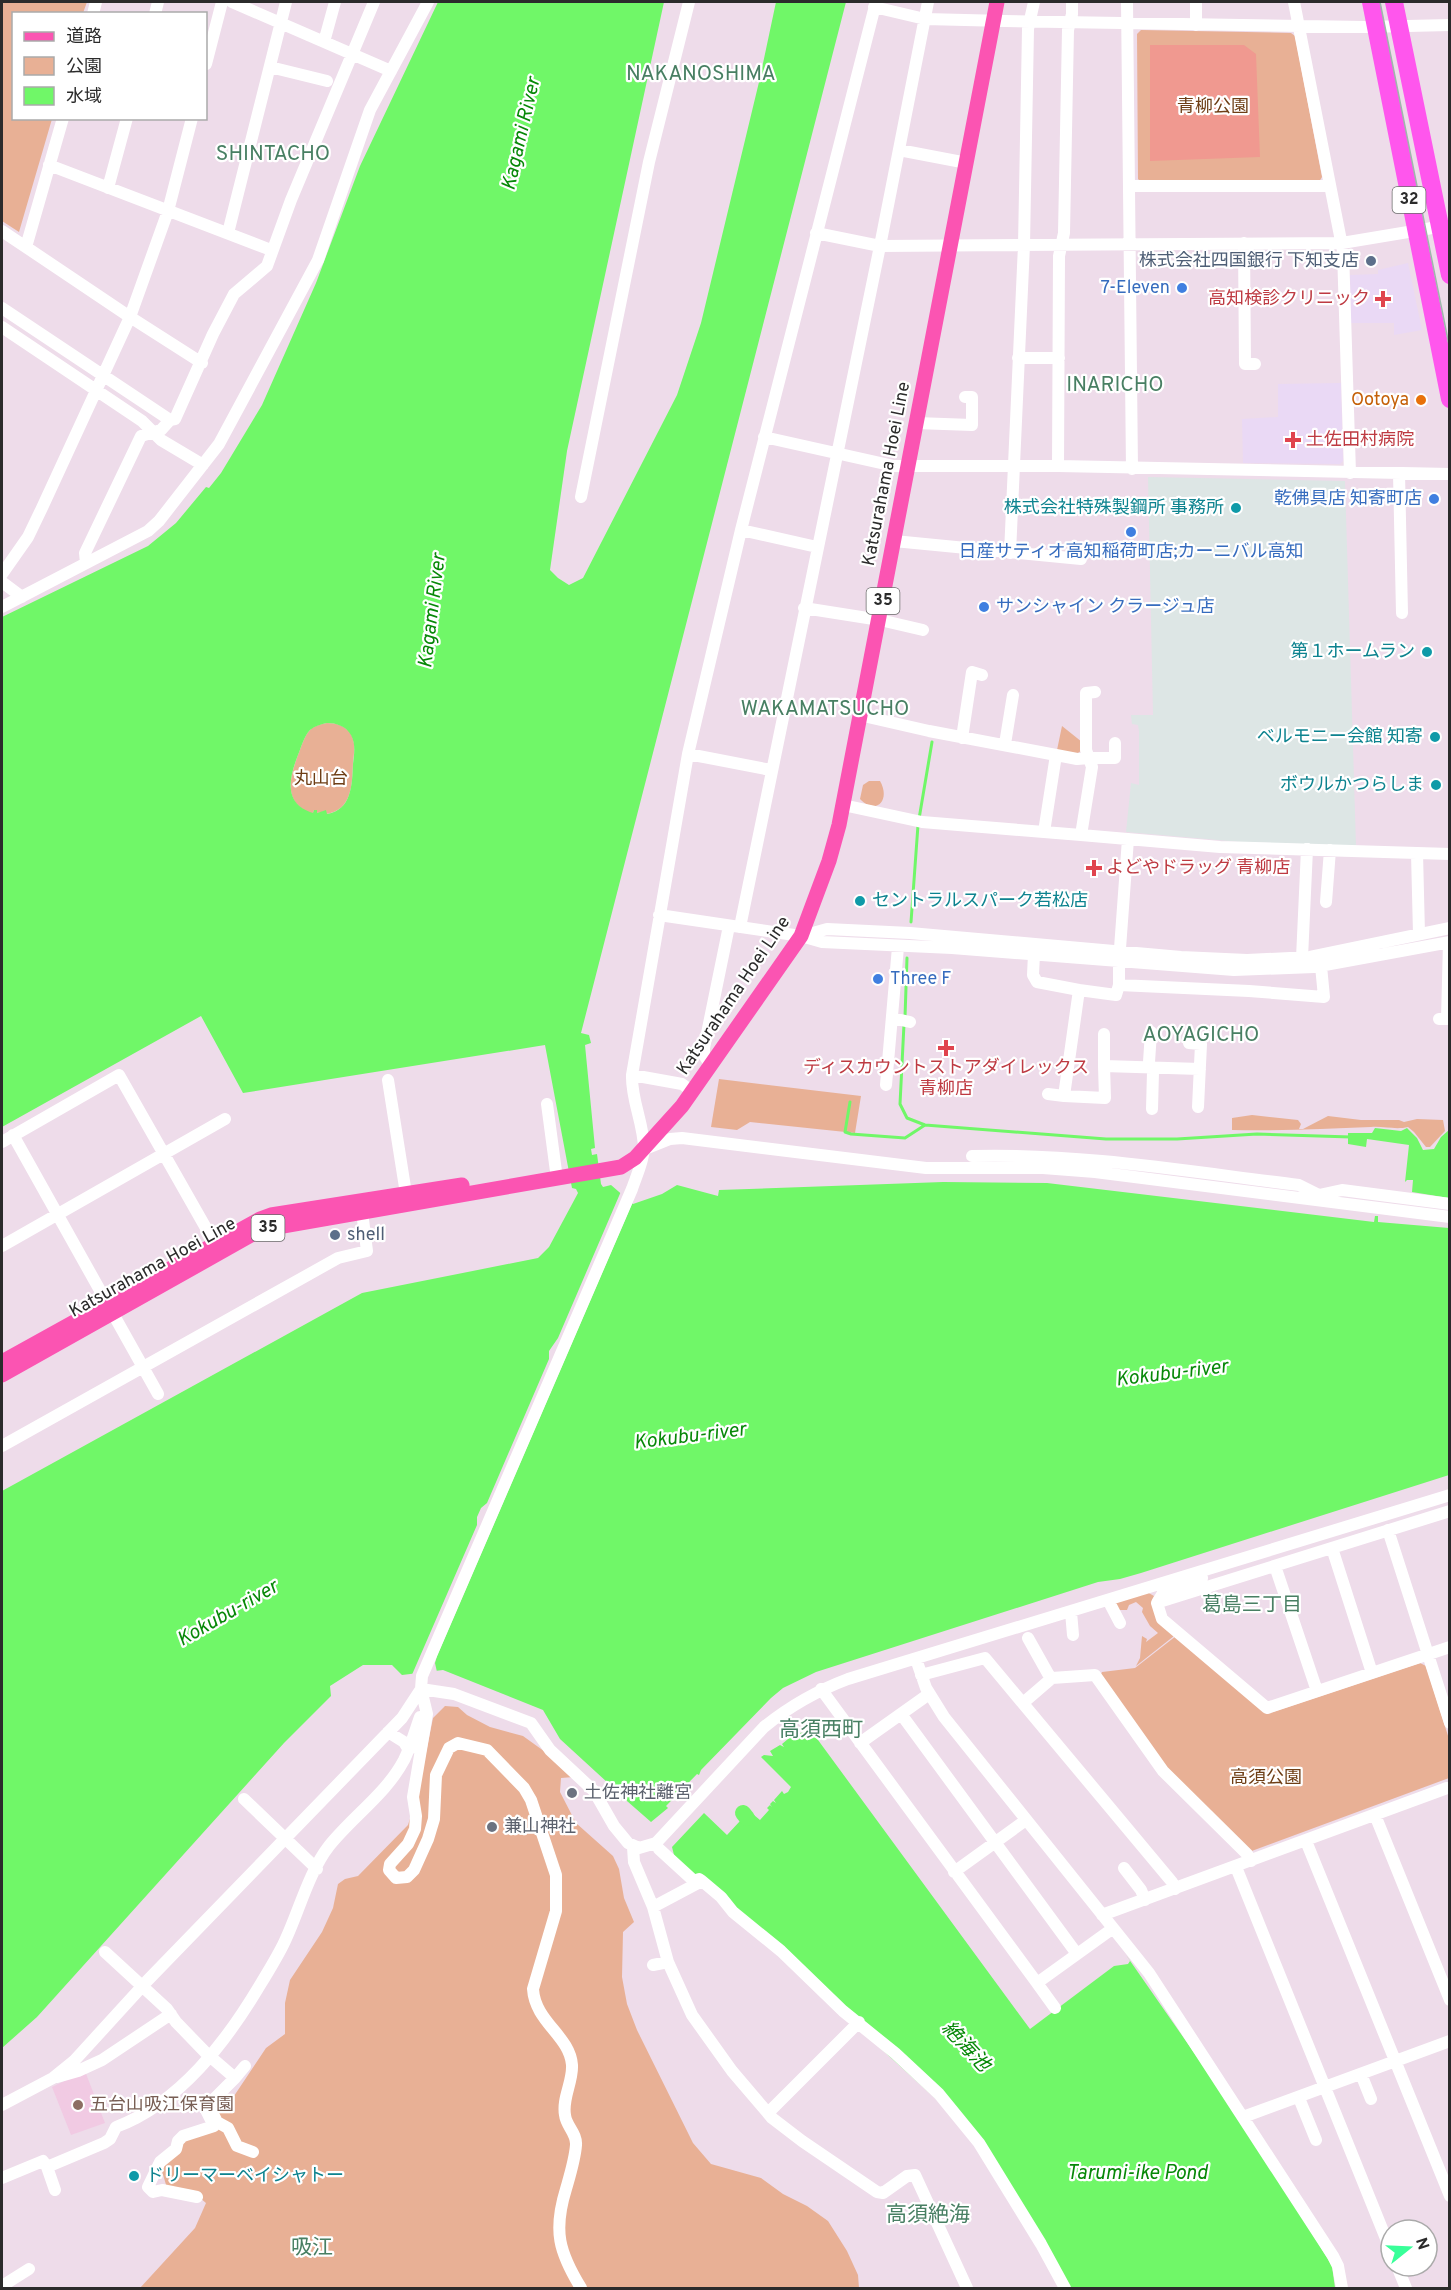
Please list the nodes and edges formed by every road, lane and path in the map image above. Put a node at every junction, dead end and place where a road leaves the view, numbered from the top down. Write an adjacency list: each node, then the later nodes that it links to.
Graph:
1 (222, 2): 31 (street)
2 (232, 2): 22 (street)
3 (286, 2): 22 (street)
4 (335, 2): 29 (street)
5 (374, 2): 30 (street)
6 (428, 2): 33 (street)
7 (689, 2): 84 (street)
8 (928, 2): 18 (street)
9 (997, 2): 19 (main road, Katsurahama Hoei Line / 35)
10 (1034, 2): 20 (street)
11 (1072, 2): 21 (street)
12 (1127, 2): 23 (street)
13 (1196, 2): 24 (street)
14 (1294, 2): 26 (street)
15 (1371, 2): 28 (highway, 32)
16 (1394, 2): 27 (highway, 32)
17 (875, 4): 18 (street); 49 (street)
18 (925, 19): 19 (street); 38 (street)
19 (993, 21): 20 (street); 39 (main road, Katsurahama Hoei Line / 35)
20 (1030, 21): 21 (street); 55 (street)
21 (1070, 22): 23 (street); 52 (street)
22 (281, 23): 29 (street); 32 (street)
23 (1127, 24): 24 (street); 41 (street)
24 (1196, 25): 26 (street)
25 (1449, 25): 27 (street)
26 (1299, 26): 28 (street); 42 (street)
27 (1399, 26): 28 (street); 45 (highway, 32)
28 (1376, 27): 47 (highway, 32)
29 (324, 42): 30 (street)
30 (352, 54): 33 (street); 58 (street)
31 (207, 60)
32 (270, 67): 34 (street); 48 (street)
33 (391, 71): 76 (street)
34 (327, 81)
35 (62, 120): 40 (street)
36 (126, 120): 43 (street)
37 (191, 120): 44 (street)
38 (899, 150): 39 (street); 56 (street)
39 (967, 163): 54 (main road, Katsurahama Hoei Line / 35)
40 (49, 165): 43 (street); 57 (street)
41 (1130, 186): 42 (street); 53 (street)
42 (1330, 186): 51 (street)
43 (108, 188): 44 (street)
44 (168, 211): 48 (street); 61 (street)
45 (1445, 226): 47 (street); 59 (highway, 32)
46 (2, 231): 57 (street)
47 (1416, 231): 51 (street); 70 (highway, 32)
48 (228, 233): 58 (street)
49 (816, 233): 56 (street); 74 (street)
50 (1244, 243): 51 (street); 53 (street); 66 (street)
51 (1342, 243): 81 (street)
52 (1061, 244): 53 (street); 55 (street); 64 (street)
53 (1129, 244): 80 (street)
54 (952, 245): 55 (street); 56 (street); 72 (main road, Katsurahama Hoei Line / 35)
55 (1024, 245): 63 (street)
56 (880, 246): 75 (street)
57 (26, 247): 61 (street)
58 (271, 250): 65 (street)
59 (1449, 275)
60 (2, 308): 67 (street)
61 (130, 317): 65 (street); 67 (street)
62 (2, 327): 68 (street)
63 (1018, 358): 64 (street); 78 (street)
64 (1059, 358): 79 (street)
65 (202, 363): 71 (street)
66 (1255, 364)
67 (103, 376): 68 (street); 71 (street)
68 (96, 390): 73 (street); 91 (street)
69 (965, 397): 72 (street)
70 (1449, 399)
71 (170, 420): 73 (street)
72 (916, 423): 77 (main road, Katsurahama Hoei Line / 35)
73 (150, 432): 76 (street); 90 (street)
74 (764, 437): 75 (street); 85 (street)
75 (837, 453): 77 (street); 87 (street)
76 (202, 465): 90 (street)
77 (908, 466): 78 (street); 86 (main road, Katsurahama Hoei Line / 35)
78 (1014, 466): 79 (street); 88 (street)
79 (1058, 466): 80 (street)
80 (1132, 469): 81 (street)
81 (1350, 473): 82 (street)
82 (1400, 473): 83 (street); 96 (street)
83 (1449, 474)
84 (580, 497)
85 (741, 530): 87 (street); 106 (street)
86 (894, 541): 88 (street); 97 (main road, Katsurahama Hoei Line / 35)
87 (817, 547): 95 (street)
88 (1010, 553): 89 (street)
89 (1081, 559)
90 (86, 563): 93 (street)
91 (2, 574)
92 (2, 582): 93 (street)
93 (22, 597): 94 (street)
94 (2, 607)
95 (804, 608): 97 (street); 109 (street)
96 (1402, 614)
97 (880, 620): 98 (street); 102 (main road, Katsurahama Hoei Line / 35)
98 (923, 630)
99 (982, 675): 103 (street)
100 (1095, 692): 108 (street)
101 (1013, 695): 105 (street)
102 (860, 715): 103 (street); 110 (main road, Katsurahama Hoei Line / 35)
103 (962, 738): 105 (street)
104 (1115, 743): 108 (street)
105 (1005, 744): 107 (street)
106 (688, 754): 109 (street); 119 (street)
107 (1056, 755): 108 (street); 111 (street)
108 (1089, 758): 112 (street)
109 (771, 770): 120 (street)
110 (843, 805): 111 (street); 123 (main road, Katsurahama Hoei Line / 35)
111 (1044, 832): 112 (street)
112 (1081, 835): 113 (street)
113 (1128, 839): 114 (street); 127 (street)
114 (1307, 849): 115 (street); 128 (street)
115 (1330, 850): 116 (street); 118 (street)
116 (1417, 853): 117 (street); 122 (street)
117 (1449, 854)
118 (1326, 902)
119 (659, 915): 120 (street); 142 (street)
120 (734, 926): 123 (street); 138 (street)
121 (1449, 928): 122 (street)
122 (1419, 934): 128 (street)
123 (801, 936): 125 (street); 127 (street); 138 (main road, Katsurahama Hoei Line / 35)
124 (1449, 942): 129 (street); 133 (street)
125 (898, 947): 126 (street); 132 (street)
126 (1034, 954): 127 (street); 131 (street)
127 (1120, 957): 128 (street); 129 (street); 130 (street)
128 (1302, 958)
129 (1321, 966): 130 (street)
130 (1119, 985): 131 (street)
131 (1079, 990): 147 (street)
132 (892, 1018): 134 (street); 144 (street)
133 (1439, 1019)
134 (910, 1022)
135 (1151, 1032): 140 (street)
136 (1104, 1034): 139 (street)
137 (1189, 1043): 141 (street)
138 (711, 1066): 145 (main road, Katsurahama Hoei Line / 35)
139 (1104, 1066): 140 (street); 147 (street)
140 (1151, 1067): 141 (street); 150 (street)
141 (1200, 1069): 149 (street)
142 (632, 1075): 145 (street); 154 (street)
143 (388, 1080): 159 (street)
144 (886, 1084)
145 (693, 1092): 154 (main road, Katsurahama Hoei Line / 35)
146 (1048, 1094): 147 (street)
147 (1064, 1096)
148 (547, 1104): 157 (street)
149 (1198, 1107)
150 (1152, 1108)
151 (225, 1119): 155 (street)
152 (13, 1136): 153 (street); 155 (street); 162 (street)
153 (2, 1142)
154 (644, 1149): 157 (main road, Katsurahama Hoei Line / 35); 158 (street); 189 (street)
155 (164, 1153): 162 (street); 165 (street)
156 (972, 1156): 158 (street)
157 (561, 1174): 159 (main road, Katsurahama Hoei Line / 35)
158 (1319, 1198): 160 (street); 163 (street)
159 (407, 1199): 161 (main road, Katsurahama Hoei Line / 35)
160 (1449, 1203)
161 (362, 1207): 165 (main road, Katsurahama Hoei Line / 35); 167 (street)
162 (57, 1214): 164 (street); 166 (street)
163 (1449, 1217)
164 (2, 1246)
165 (217, 1247): 166 (main road, Katsurahama Hoei Line / 35)
166 (110, 1308): 167 (street); 168 (main road, Katsurahama Hoei Line / 35)
167 (143, 1367): 169 (street); 170 (street)
168 (2, 1369)
169 (158, 1394)
170 (2, 1446)
171 (1447, 1505): 172 (street); 173 (street); 175 (street)
172 (1449, 1526)
173 (1388, 1530): 174 (street); 184 (street)
174 (1332, 1548): 176 (street); 186 (street)
175 (1215, 1566): 177 (street); 178 (street)
176 (1275, 1566): 178 (street); 191 (street)
177 (1108, 1600): 179 (street); 180 (street)
178 (1158, 1603): 191 (street)
179 (1071, 1612): 181 (street); 185 (street)
180 (1120, 1623)
181 (1073, 1635)
182 (1028, 1638): 188 (street)
183 (1449, 1647): 184 (street)
184 (1428, 1654): 186 (street); 196 (street)
185 (916, 1659): 187 (street); 190 (street)
186 (1371, 1673): 191 (street)
187 (921, 1675): 192 (street); 194 (street)
188 (1050, 1680): 194 (street); 209 (street)
189 (421, 1683): 193 (street); 197 (street); 207 (street)
190 (821, 1689): 198 (street); 207 (street)
191 (1317, 1691)
192 (929, 1694): 195 (street); 203 (street)
193 (424, 1703): 199 (street); 254 (street)
194 (1023, 1703): 215 (street)
195 (901, 1714): 198 (street); 206 (street)
196 (1449, 1723)
197 (388, 1732): 199 (street); 204 (street)
198 (860, 1743): 213 (street)
199 (409, 1750): 212 (street)
200 (1449, 1790): 202 (street)
201 (244, 1799): 204 (street)
202 (1375, 1815): 205 (street); 226 (street)
203 (1026, 1820): 206 (street); 218 (street)
204 (285, 1839): 212 (street); 225 (street)
205 (1306, 1841): 209 (street); 232 (street)
206 (995, 1842): 213 (street); 221 (street)
207 (633, 1847): 217 (street)
208 (658, 1849): 214 (street)
209 (1251, 1861): 210 (street)
210 (1236, 1867): 215 (street); 237 (street)
211 (1124, 1868): 216 (street)
212 (316, 1869): 231 (street)
213 (954, 1872): 224 (street)
214 (702, 1881): 217 (street); 229 (street)
215 (1175, 1889): 216 (street)
216 (1145, 1900): 218 (street)
217 (653, 1907): 222 (street)
218 (1102, 1915): 219 (street)
219 (1112, 1929): 221 (street); 243 (street)
220 (105, 1953): 225 (street)
221 (1077, 1954): 224 (street)
222 (668, 1962): 223 (street); 242 (street)
223 (653, 1965)
224 (1037, 1983): 227 (street)
225 (142, 1986): 228 (street); 235 (street)
226 (1449, 2000)
227 (1055, 2008)
228 (171, 2014): 231 (street); 235 (street)
229 (859, 2022): 242 (street); 256 (street)
230 (1449, 2042): 232 (street)
231 (211, 2057): 236 (street); 246 (street)
232 (1395, 2061): 234 (street); 249 (street)
233 (245, 2066): 236 (street)
234 (1361, 2074): 237 (street); 239 (street)
235 (53, 2078): 240 (street)
236 (235, 2078): 241 (street)
237 (1325, 2088): 238 (street); 251 (street)
238 (1299, 2098): 243 (street); 244 (street)
239 (1371, 2099)
240 (2, 2105)
241 (208, 2105): 245 (street); 250 (street)
242 (768, 2113): 255 (street)
243 (1243, 2117): 257 (street)
244 (1316, 2140)
245 (253, 2152)
246 (47, 2167): 247 (street); 248 (street)
247 (2, 2178)
248 (55, 2190)
249 (1449, 2196)
250 (198, 2197)
251 (1379, 2221)
252 (29, 2269): 253 (street)
253 (2, 2286)
254 (581, 2289)
255 (968, 2289)
256 (1065, 2289)
257 (1342, 2289)

